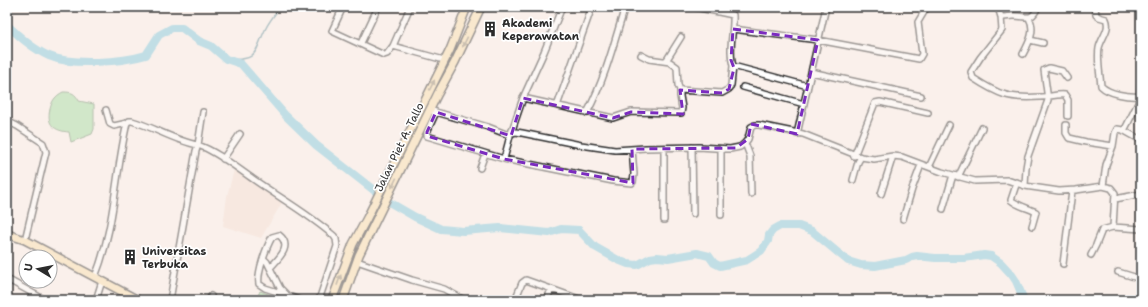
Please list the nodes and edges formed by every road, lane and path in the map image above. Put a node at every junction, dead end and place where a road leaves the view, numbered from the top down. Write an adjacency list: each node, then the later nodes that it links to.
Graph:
1 (344, 7): 21 (street)
2 (378, 7): 21 (street)
3 (410, 7): 23 (street)
4 (467, 7): 26 (main road, Jalan Piet A. Tallo)
5 (481, 7): 42 (main road, Jalan Piet A. Tallo, one-way to 42)
6 (562, 7): 38 (street)
7 (592, 7): 40 (street)
8 (625, 7): 44 (street)
9 (695, 7): 17 (street)
10 (826, 7): 19 (street)
11 (927, 7): 19 (street)
12 (998, 7): 15 (street)
13 (1038, 7): 16 (street)
14 (1095, 7): 37 (street)
15 (1001, 17): 16 (street); 36 (street)
16 (1029, 18): 20 (street)
17 (733, 29): 19 (street); 28 (street)
18 (681, 37): 27 (street)
19 (818, 40): 29 (street)
20 (1030, 40): 22 (street); 24 (street)
21 (361, 43): 23 (street)
22 (1043, 43)
23 (393, 46): 26 (street)
24 (1023, 54)
25 (640, 55): 27 (street)
26 (444, 60): 112 (main road, Jalan Piet A. Tallo, one-way to 26)
27 (666, 61): 34 (street)
28 (733, 66): 32 (street); 34 (street)
29 (811, 72): 32 (street); 35 (street)
30 (1067, 78): 36 (street)
31 (1141, 84): 37 (street)
32 (808, 86): 39 (street)
33 (743, 87): 39 (street)
34 (680, 90): 44 (street)
35 (921, 96)
36 (1047, 96): 46 (street); 76 (street)
37 (1139, 96): 52 (street)
38 (523, 98): 40 (street); 54 (street)
39 (804, 104): 55 (street)
40 (557, 106): 44 (street)
41 (106, 110): 48 (street)
42 (432, 111): 54 (street); 64 (street); 96 (main road, Jalan Piet A. Tallo, one-way to 96)
43 (203, 112): 58 (street)
44 (587, 113)
45 (928, 113): 65 (street)
46 (1068, 116)
47 (7, 121): 92 (street)
48 (127, 123): 58 (street); 100 (street)
49 (950, 125): 71 (street)
50 (1066, 125): 59 (street)
51 (982, 128): 73 (street)
52 (1124, 131): 56 (street); 59 (street)
53 (240, 134): 68 (street)
54 (511, 134): 62 (street); 69 (street)
55 (797, 134): 57 (street); 65 (street)
56 (1141, 140)
57 (745, 143): 63 (street); 79 (street)
58 (198, 145): 68 (street); 109 (street)
59 (1113, 146): 77 (street)
60 (692, 147): 61 (street); 63 (street); 84 (street)
61 (664, 148): 62 (street); 87 (street)
62 (632, 149): 69 (street)
63 (721, 149): 85 (street)
64 (485, 154): 69 (street); 72 (street)
65 (854, 156): 67 (street)
66 (893, 156): 67 (street); 70 (street); 80 (street)
67 (860, 157): 74 (street)
68 (223, 159): 111 (street)
69 (504, 159)
70 (922, 165): 71 (street); 86 (street)
71 (929, 167): 73 (street)
72 (480, 168)
73 (956, 176): 75 (street); 83 (street)
74 (853, 180)
75 (1017, 182): 76 (street); 88 (street)
76 (1025, 186): 78 (street)
77 (1104, 186): 78 (street); 82 (street)
78 (1072, 191): 97 (street)
79 (751, 194)
80 (881, 194)
81 (1141, 194): 82 (street)
82 (1115, 199): 89 (street)
83 (943, 209)
84 (693, 214)
85 (721, 215)
86 (903, 219)
87 (664, 220)
88 (1032, 226)
89 (1113, 227): 90 (street); 94 (street)
90 (1141, 229)
91 (8, 234): 92 (main road); 93 (street)
92 (26, 240): 100 (main road)
93 (7, 247)
94 (1091, 255)
95 (264, 259): 98 (street); 98 (street); 105 (street)
96 (357, 261): 113 (main road, Jalan Piet A. Tallo); 114 (street)
97 (1063, 264)
98 (270, 268): 105 (street)
99 (1118, 272): 102 (street)
100 (94, 276): 103 (main road)
101 (7, 279): 106 (street)
102 (1141, 279)
103 (102, 281): 107 (street); 108 (main road)
104 (551, 289): 115 (street); 116 (street); 117 (street)
105 (287, 295): 110 (street)
106 (45, 300)
107 (96, 300)
108 (138, 300)
109 (170, 300)
110 (299, 300)
111 (319, 300)
112 (332, 300)
113 (343, 300)
114 (464, 300)
115 (515, 300)
116 (547, 300)
117 (582, 300)

